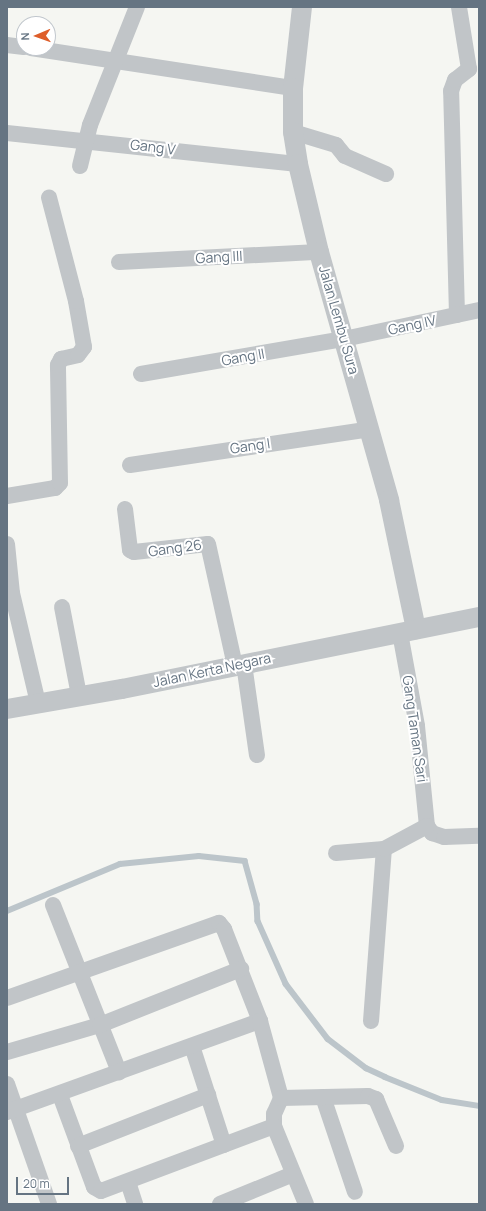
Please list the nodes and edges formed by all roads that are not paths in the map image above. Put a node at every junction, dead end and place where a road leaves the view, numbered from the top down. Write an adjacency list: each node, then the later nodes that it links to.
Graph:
1 (137, 7): 5 (street)
2 (302, 7): 6 (street, Jalan Lembu Sura)
3 (459, 7): 17 (street)
4 (56, 51): 5 (street)
5 (116, 59): 6 (street); 9 (street)
6 (293, 88): 8 (street, Jalan Lembu Sura)
7 (7, 132): 9 (street, Gang V)
8 (293, 132): 10 (street, Jalan Lembu Sura); 12 (street)
9 (86, 139): 10 (street, Gang V); 11 (street)
10 (298, 164): 14 (street, Jalan Lembu Sura)
11 (80, 166)
12 (386, 174)
13 (49, 197): 22 (street)
14 (319, 252): 15 (street, Gang III); 18 (street, Jalan Lembu Sura)
15 (120, 262)
16 (479, 310): 17 (street, Gang IV)
17 (457, 315): 18 (street, Gang IV)
18 (344, 339): 19 (street, Gang II); 20 (street, Jalan Lembu Sura)
19 (141, 374)
20 (370, 429): 21 (street, Gang I); 27 (street, Jalan Lembu Sura)
21 (130, 465)
22 (7, 496)
23 (125, 509): 28 (street, Gang 26)
24 (7, 544): 30 (street)
25 (62, 607): 29 (street)
26 (479, 617): 27 (street, Jalan Kerta Negara)
27 (408, 631): 28 (street, Jalan Kerta Negara); 33 (street, Gang Taman Sari)
28 (240, 665): 29 (street, Jalan Kerta Negara); 32 (street)
29 (79, 695): 30 (street, Jalan Kerta Negara)
30 (38, 703): 31 (street, Jalan Kerta Negara)
31 (7, 709)
32 (257, 755)
33 (427, 826): 34 (street); 35 (street)
34 (479, 836)
35 (384, 849): 36 (street); 41 (street)
36 (336, 852)
37 (53, 905): 39 (street)
38 (240, 969): 39 (street); 42 (street); 43 (street)
39 (80, 973): 40 (street); 43 (street)
40 (7, 998)
41 (371, 1021)
42 (260, 1022): 44 (street); 51 (street)
43 (100, 1025): 45 (street); 46 (street)
44 (192, 1046): 46 (street); 49 (street)
45 (7, 1052)
46 (118, 1072): 48 (street)
47 (7, 1084): 52 (street)
48 (60, 1095): 52 (street); 55 (street)
49 (208, 1095): 54 (street); 55 (street)
50 (323, 1097): 51 (street); 56 (street); 59 (street)
51 (281, 1098): 53 (street)
52 (11, 1111): 60 (street)
53 (274, 1126): 54 (street); 57 (street)
54 (224, 1145): 58 (street)
55 (78, 1146): 58 (street)
56 (396, 1146)
57 (293, 1174): 62 (street); 63 (street)
58 (128, 1182): 61 (street)
59 (355, 1192)
60 (49, 1204)
61 (135, 1204)
62 (220, 1204)
63 (306, 1204)

